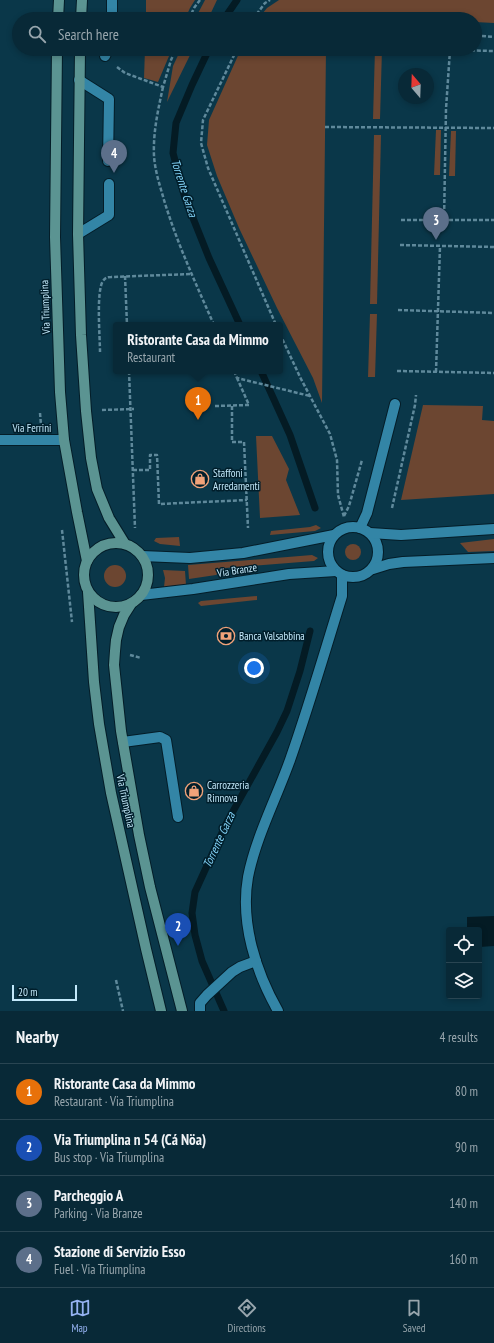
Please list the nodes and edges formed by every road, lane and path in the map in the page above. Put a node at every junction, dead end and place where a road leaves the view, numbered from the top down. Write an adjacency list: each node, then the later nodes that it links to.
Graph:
1 (59, 0): 6 (main road)
2 (82, 0): 7 (main road)
3 (112, 0): 8 (street)
4 (200, 0): 9 (path)
5 (270, 0): 10 (path)
6 (58, 12)
7 (81, 12)
8 (112, 12)
9 (192, 12)
10 (258, 12)
11 (482, 36): 12 (path)
12 (494, 37)
13 (482, 51): 14 (path)
14 (494, 51)
15 (57, 56): 59 (main road, Via Triumplina)
16 (80, 56): 21 (main road)
17 (110, 56): 22 (path)
18 (173, 56): 22 (path)
19 (234, 56): 42 (path)
20 (450, 56): 24 (path)
21 (79, 80): 26 (street); 31 (main road)
22 (163, 86): 35 (path)
23 (325, 126): 24 (path)
24 (446, 128): 25 (path); 29 (path)
25 (494, 128)
26 (108, 161)
27 (109, 184): 31 (street)
28 (401, 220): 29 (path)
29 (444, 220): 30 (path)
30 (494, 220)
31 (78, 234): 71 (main road)
32 (400, 245): 33 (path)
33 (440, 246): 34 (path); 38 (path)
34 (494, 247)
35 (191, 274): 36 (path); 41 (path)
36 (125, 276): 40 (path); 44 (path)
37 (398, 310): 38 (path)
38 (438, 311): 39 (path); 46 (path)
39 (494, 313)
40 (127, 322)
41 (213, 322)
42 (275, 322)
43 (283, 340): 52 (path)
44 (100, 357)
45 (397, 371): 46 (path)
46 (436, 372): 47 (path)
47 (494, 373)
48 (129, 374): 57 (path)
49 (235, 374): 50 (path)
50 (237, 378): 52 (path); 56 (path)
51 (416, 394): 63 (path)
52 (310, 396): 60 (path)
53 (101, 403): 57 (path)
54 (395, 404): 67 (street)
55 (215, 406): 56 (path)
56 (232, 406): 62 (path)
57 (132, 409): 61 (path)
58 (0, 440): 59 (street, Via Ferrini)
59 (64, 440): 74 (main road, Via Triumplina)
60 (364, 455)
61 (133, 470): 62 (path); 65 (path)
62 (246, 500): 66 (path)
63 (392, 508)
64 (62, 523): 80 (path)
65 (132, 526)
66 (248, 528)
67 (360, 528): 69 (street); 70 (street, Via Branze)
68 (494, 529): 69 (street)
69 (370, 533): 75 (street)
70 (334, 535): 72 (street, Via Branze); 76 (street)
71 (125, 544): 72 (main road); 74 (main road)
72 (142, 556): 78 (main road)
73 (494, 558): 75 (street, Via Branze)
74 (87, 561): 77 (main road, Via Triumplina)
75 (372, 569): 76 (street, Via Branze)
76 (339, 573): 78 (street, Via Branze); 83 (street)
77 (88, 592): 79 (main road, Via Triumplina); 86 (main road, Via Triumplina)
78 (142, 595): 79 (main road, Via Triumplina)
79 (131, 604): 81 (main road, Via Triumplina)
80 (73, 629)
81 (123, 742): 82 (street); 87 (main road, Via Triumplina)
82 (178, 817)
83 (256, 961): 88 (street); 89 (street)
84 (116, 980): 85 (path)
85 (123, 1011)
86 (161, 1011)
87 (182, 1011)
88 (200, 1011)
89 (278, 1011)

